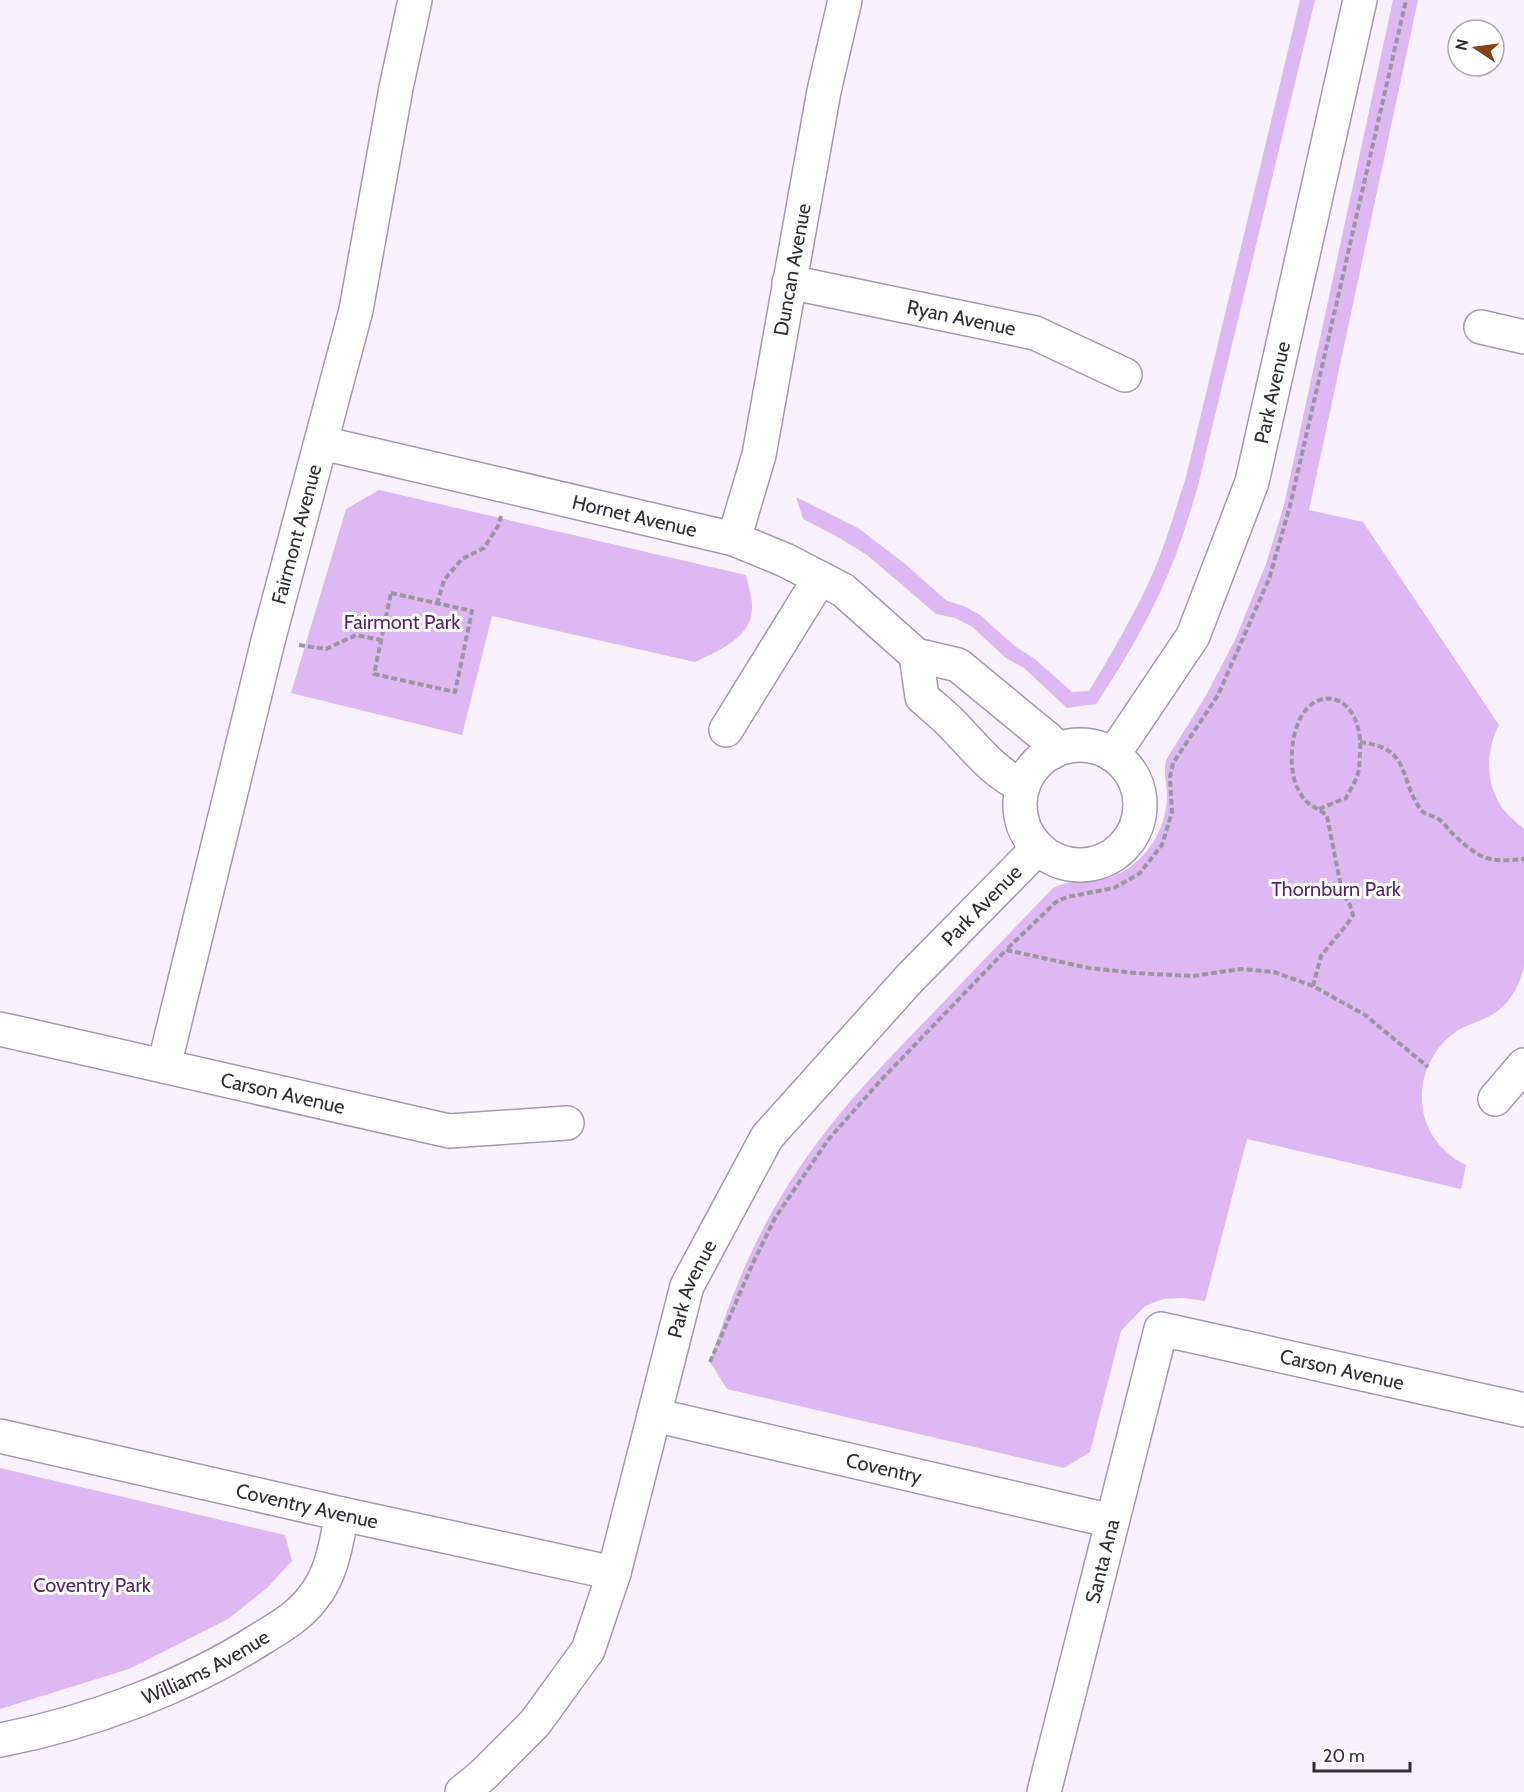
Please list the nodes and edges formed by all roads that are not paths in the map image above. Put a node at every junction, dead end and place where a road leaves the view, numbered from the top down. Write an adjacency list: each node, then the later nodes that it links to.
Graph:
1 (415, 0): 8 (street, Fairmont Avenue)
2 (845, 0): 4 (street, Duncan Avenue)
3 (1360, 0): 16 (street, Park Avenue)
4 (789, 282): 7 (street, Ryan Avenue); 9 (street, Duncan Avenue)
5 (1481, 327): 6 (street)
6 (1524, 337)
7 (1125, 375)
8 (322, 443): 9 (street, Hornet Avenue); 21 (street, Fairmont Avenue)
9 (734, 539): 10 (street, Hornet Avenue)
10 (820, 578): 11 (street, Hornet Avenue); 13 (street)
11 (916, 655): 12 (street, Hornet Avenue); 14 (street)
12 (1000, 699): 14 (street); 15 (street, Hornet Avenue)
13 (726, 730)
14 (964, 738): 17 (street)
15 (1053, 752): 16 (street); 17 (street)
16 (1113, 755): 18 (street)
17 (1023, 786): 18 (street)
18 (1038, 848): 26 (street, Park Avenue)
19 (0, 1029): 21 (street, Carson Avenue)
20 (1524, 1065): 22 (street)
21 (164, 1066): 23 (street, Carson Avenue)
22 (1495, 1099)
23 (567, 1123)
24 (1161, 1329): 25 (street, Carson Avenue); 29 (street, Santa Ana)
25 (1524, 1410)
26 (654, 1415): 29 (street, Coventry); 30 (street, Park Avenue)
27 (0, 1436): 28 (street, Coventry Avenue)
28 (342, 1514): 30 (street, Coventry Avenue); 31 (street, Williams Avenue)
29 (1112, 1521): 33 (street, Santa Ana)
30 (614, 1573): 32 (street, Park Avenue)
31 (0, 1740)
32 (462, 1792)
33 (1044, 1792)

